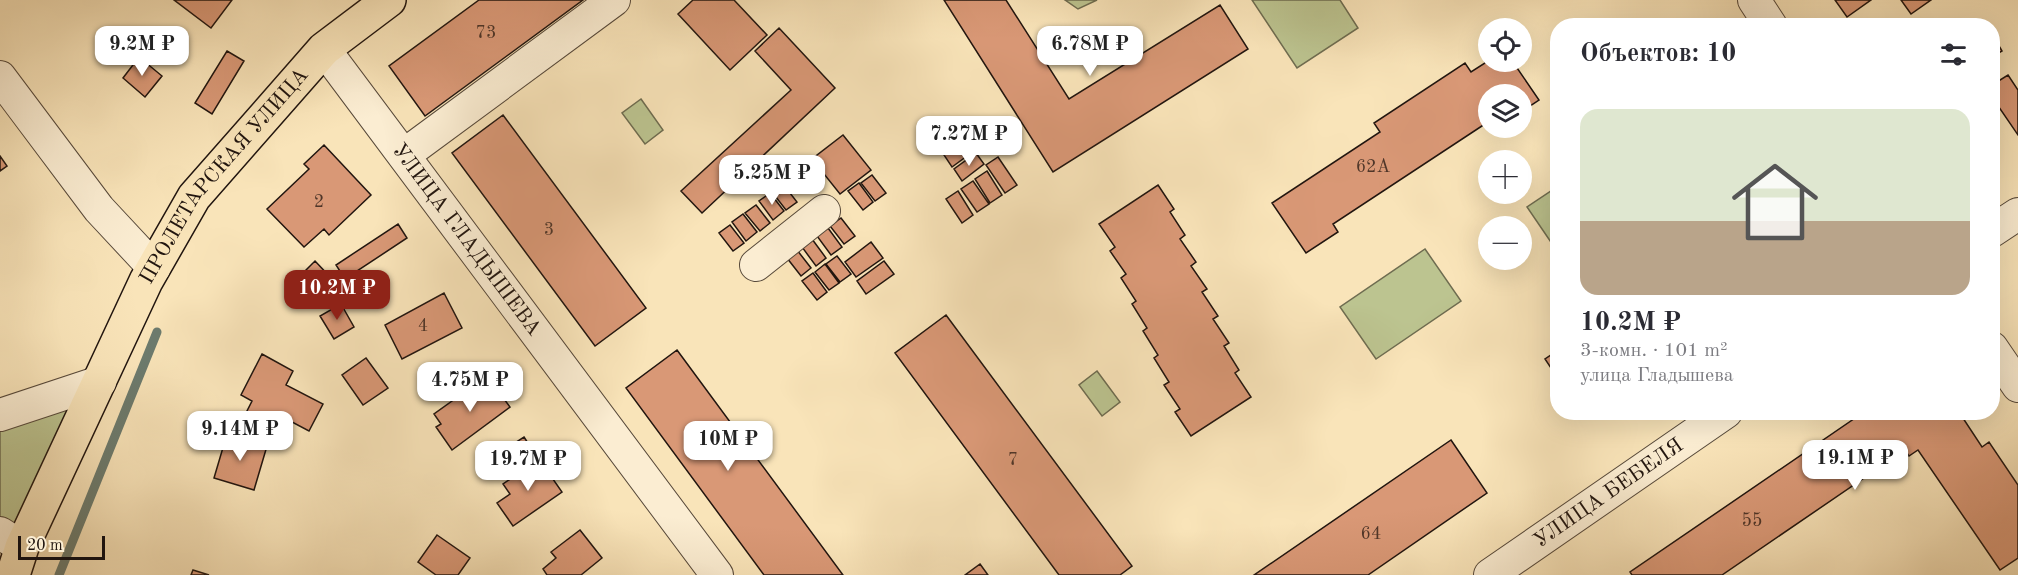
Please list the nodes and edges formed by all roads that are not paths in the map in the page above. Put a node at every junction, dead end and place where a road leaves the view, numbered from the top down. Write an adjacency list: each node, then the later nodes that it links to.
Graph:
1 (389, 0): 5 (main road, ПРОЛЕТАРСКАЯ УЛИЦА)
2 (614, 0): 7 (street)
3 (1754, 0): 4 (street)
4 (1766, 18)
5 (324, 49): 7 (street, УЛИЦА ГЛАДЫШЕВА); 12 (main road, ПРОЛЕТАРСКАЯ УЛИЦА)
6 (0, 77): 12 (street)
7 (404, 155): 19 (street, УЛИЦА ГЛАДЫШЕВА)
8 (824, 212): 11 (street)
9 (2018, 214): 10 (street)
10 (2000, 226)
11 (756, 265)
12 (154, 268): 14 (main road, ПРОЛЕТАРСКАЯ УЛИЦА)
13 (2000, 360): 15 (street)
14 (100, 382): 16 (street); 18 (main road, ПРОЛЕТАРСКАЯ УЛИЦА)
15 (2018, 386)
16 (0, 416)
17 (1714, 420): 20 (street, УЛИЦА БЕБЕЛЯ)
18 (12, 552)
19 (717, 575)
20 (1490, 575)

